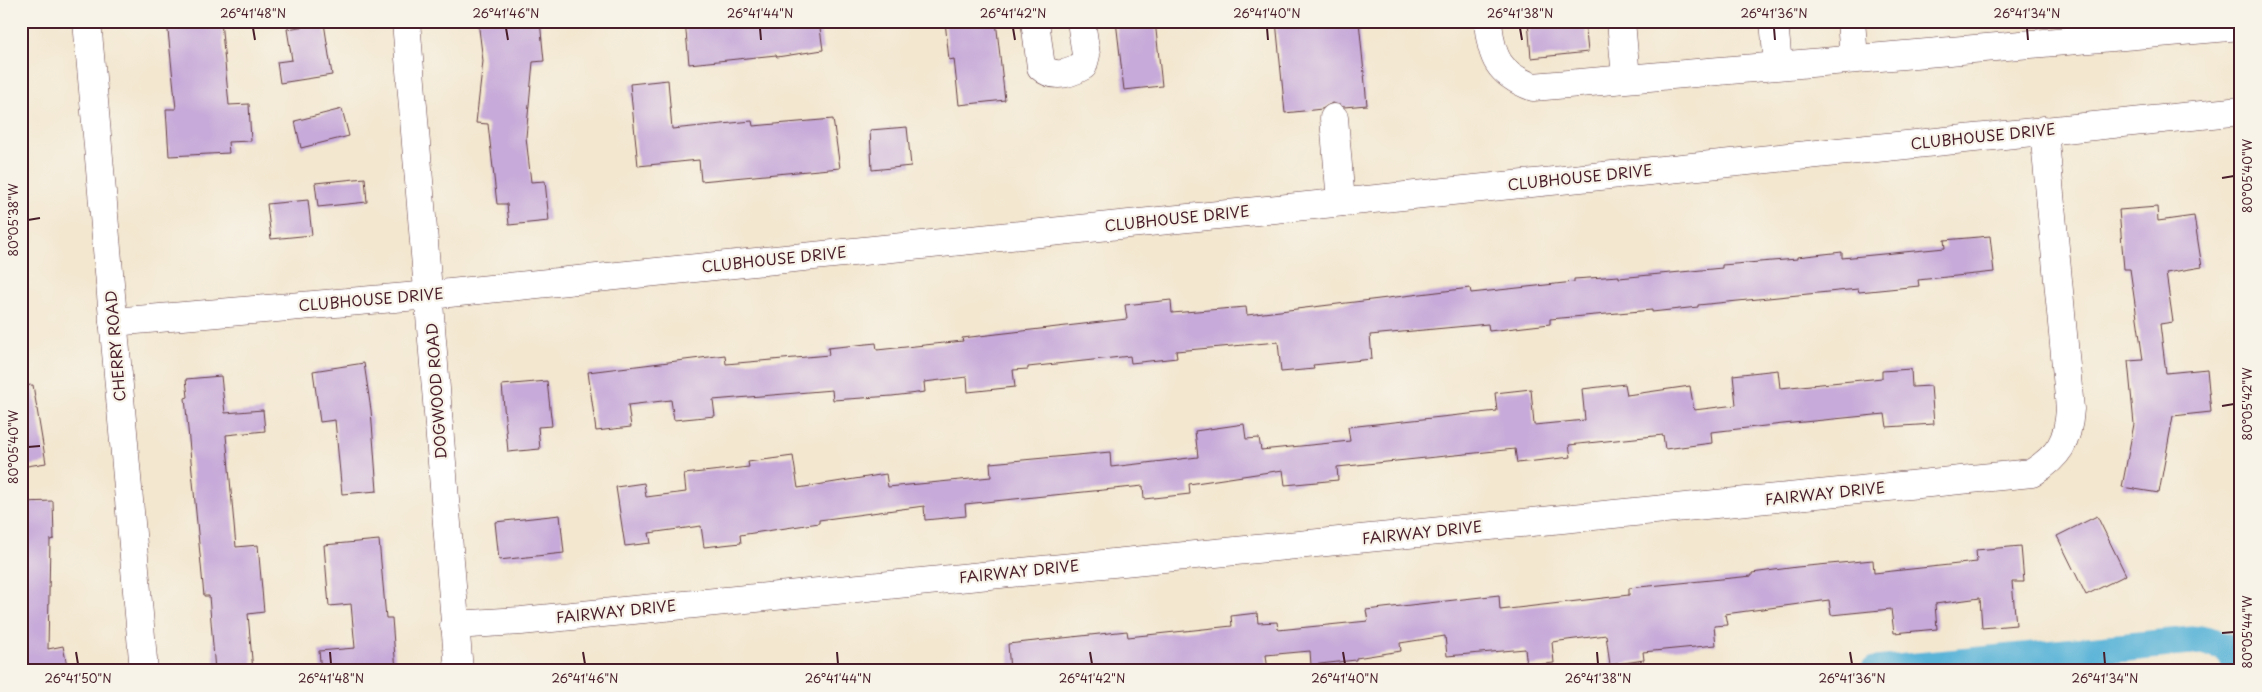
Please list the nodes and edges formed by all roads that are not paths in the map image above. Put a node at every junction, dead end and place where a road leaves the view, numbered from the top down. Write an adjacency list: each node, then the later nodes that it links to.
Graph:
1 (87, 21): 18 (street, CHERRY ROAD)
2 (406, 21): 17 (street, DOGWOOD ROAD)
3 (1035, 21): 4 (street)
4 (1082, 21)
5 (1488, 21): 12 (street)
6 (1621, 21): 12 (street)
7 (1774, 21): 11 (street)
8 (1850, 21): 10 (street)
9 (2241, 26): 10 (street)
10 (1854, 58): 11 (street)
11 (1778, 65): 12 (street)
12 (1626, 78)
13 (2241, 111): 15 (street, CLUBHOUSE DRIVE)
14 (1334, 118): 16 (street)
15 (2044, 130): 16 (street, CLUBHOUSE DRIVE); 19 (street, FAIRWAY DRIVE)
16 (1341, 202): 17 (street, CLUBHOUSE DRIVE)
17 (430, 295): 18 (street, CLUBHOUSE DRIVE); 19 (street, DOGWOOD ROAD)
18 (114, 322): 20 (street, CHERRY ROAD)
19 (454, 625): 21 (street, DOGWOOD ROAD)
20 (144, 671)
21 (459, 671)

